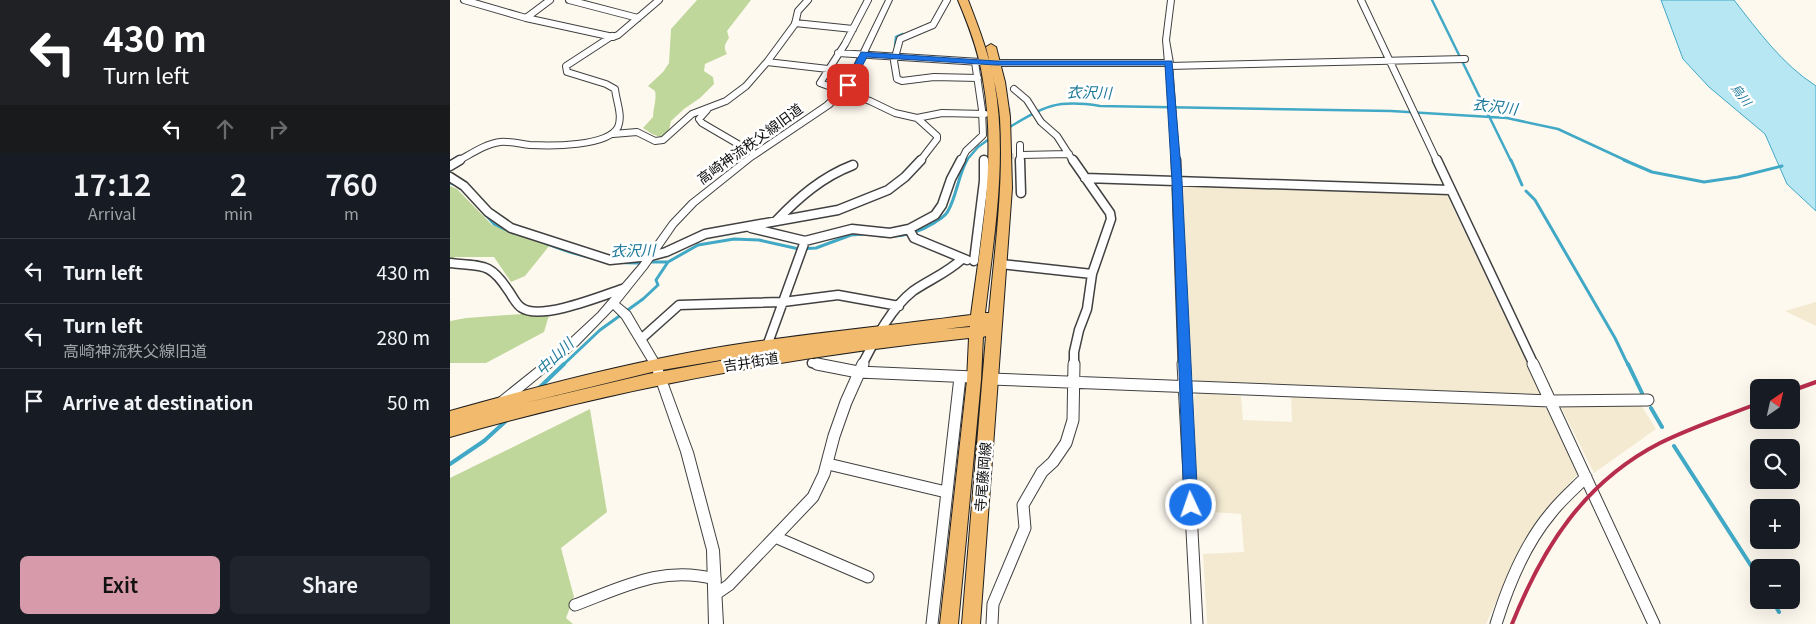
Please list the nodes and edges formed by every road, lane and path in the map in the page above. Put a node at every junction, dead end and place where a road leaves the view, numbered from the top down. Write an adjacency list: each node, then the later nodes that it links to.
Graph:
1 (464, 0): 13 (street)
2 (550, 0): 13 (street)
3 (569, 0): 14 (street)
4 (659, 0): 14 (street)
5 (808, 0): 15 (street)
6 (868, 0): 16 (street)
7 (889, 0): 19 (street, 高崎神流秩父線旧道)
8 (947, 0): 20 (street)
9 (963, 0): 25 (main road)
10 (972, 0): 25 (main road)
11 (1171, 0): 26 (street)
12 (1361, 0): 22 (street)
13 (526, 18): 17 (street)
14 (638, 18): 17 (street)
15 (796, 23): 16 (street); 23 (street)
16 (853, 29): 18 (street)
17 (612, 36): 35 (street)
18 (838, 53): 19 (street); 27 (street)
19 (864, 54): 20 (street); 30 (street, 高崎神流秩父線旧道)
20 (895, 56): 24 (street); 28 (street)
21 (1466, 59): 22 (street)
22 (1390, 61): 26 (street); 46 (street)
23 (767, 62): 27 (street); 32 (street)
24 (975, 62): 25 (street); 28 (street)
25 (991, 63): 26 (street); 54 (main road); 56 (main road)
26 (1169, 65): 31 (street)
27 (828, 69): 30 (street)
28 (978, 78): 33 (street)
29 (1014, 88): 38 (street)
30 (843, 92): 34 (street); 37 (street, 高崎神流秩父線旧道)
31 (1172, 107): 45 (street)
32 (709, 108): 35 (street); 37 (street)
33 (984, 114): 34 (street); 50 (street)
34 (918, 118): 48 (street)
35 (613, 134): 42 (street)
36 (1020, 145): 39 (street)
37 (755, 154): 52 (street, 高崎神流秩父線旧道)
38 (1069, 154): 39 (street); 44 (street)
39 (1021, 155): 47 (street)
40 (984, 160): 54 (street)
41 (853, 165): 48 (street)
42 (450, 166)
43 (450, 177): 52 (street)
44 (1086, 178): 45 (street); 57 (street)
45 (1177, 181): 46 (street); 73 (street)
46 (1450, 190): 75 (street)
47 (1021, 193)
48 (776, 221): 49 (street)
49 (746, 227): 51 (street); 52 (street)
50 (909, 229): 51 (street); 53 (street)
51 (805, 241): 59 (street)
52 (651, 256): 58 (street, 高崎神流秩父線旧道)
53 (962, 259): 54 (street); 60 (street)
54 (979, 262): 63 (main road)
55 (450, 263): 58 (street)
56 (1001, 264): 57 (street); 62 (main road)
57 (1092, 274): 72 (street)
58 (625, 288): 61 (street, 高崎神流秩父線旧道)
59 (783, 302): 60 (street); 65 (street); 66 (street)
60 (899, 306): 64 (street)
61 (620, 308): 65 (street); 77 (street, 高崎神流秩父線旧道)
62 (995, 323): 63 (main road, 吉井街道); 71 (main road, 寺尾藤岡線)
63 (977, 325): 64 (main road, 吉井街道); 70 (main road, 寺尾藤岡線)
64 (878, 338): 66 (main road, 吉井街道); 68 (main road, 吉井街道); 69 (street)
65 (642, 339): 68 (street)
66 (767, 346): 68 (main road, 吉井街道)
67 (812, 363): 69 (street)
68 (659, 372): 76 (main road, 吉井街道); 76 (main road, 吉井街道); 85 (street)
69 (858, 372): 70 (street); 80 (street)
70 (967, 377): 82 (street); 90 (main road, 寺尾藤岡線)
71 (990, 379): 72 (street); 91 (main road, 寺尾藤岡線)
72 (1075, 382): 73 (street); 92 (street)
73 (1184, 387): 75 (street); 93 (street)
74 (1648, 400): 75 (street)
75 (1551, 401): 81 (street)
76 (524, 403): 77 (main road)
77 (501, 409): 78 (main road); 79 (main road)
78 (450, 418)
79 (450, 430)
80 (828, 464): 82 (street); 83 (street)
81 (1586, 477): 94 (street); 95 (street)
82 (946, 492): 89 (street)
83 (775, 537): 84 (street); 86 (street)
84 (868, 577)
85 (715, 580): 86 (street); 87 (street)
86 (716, 594): 88 (street)
87 (575, 605)
88 (716, 624)
89 (932, 624)
90 (949, 624)
91 (972, 624)
92 (992, 624)
93 (1197, 624)
94 (1496, 624)
95 (1654, 624)

